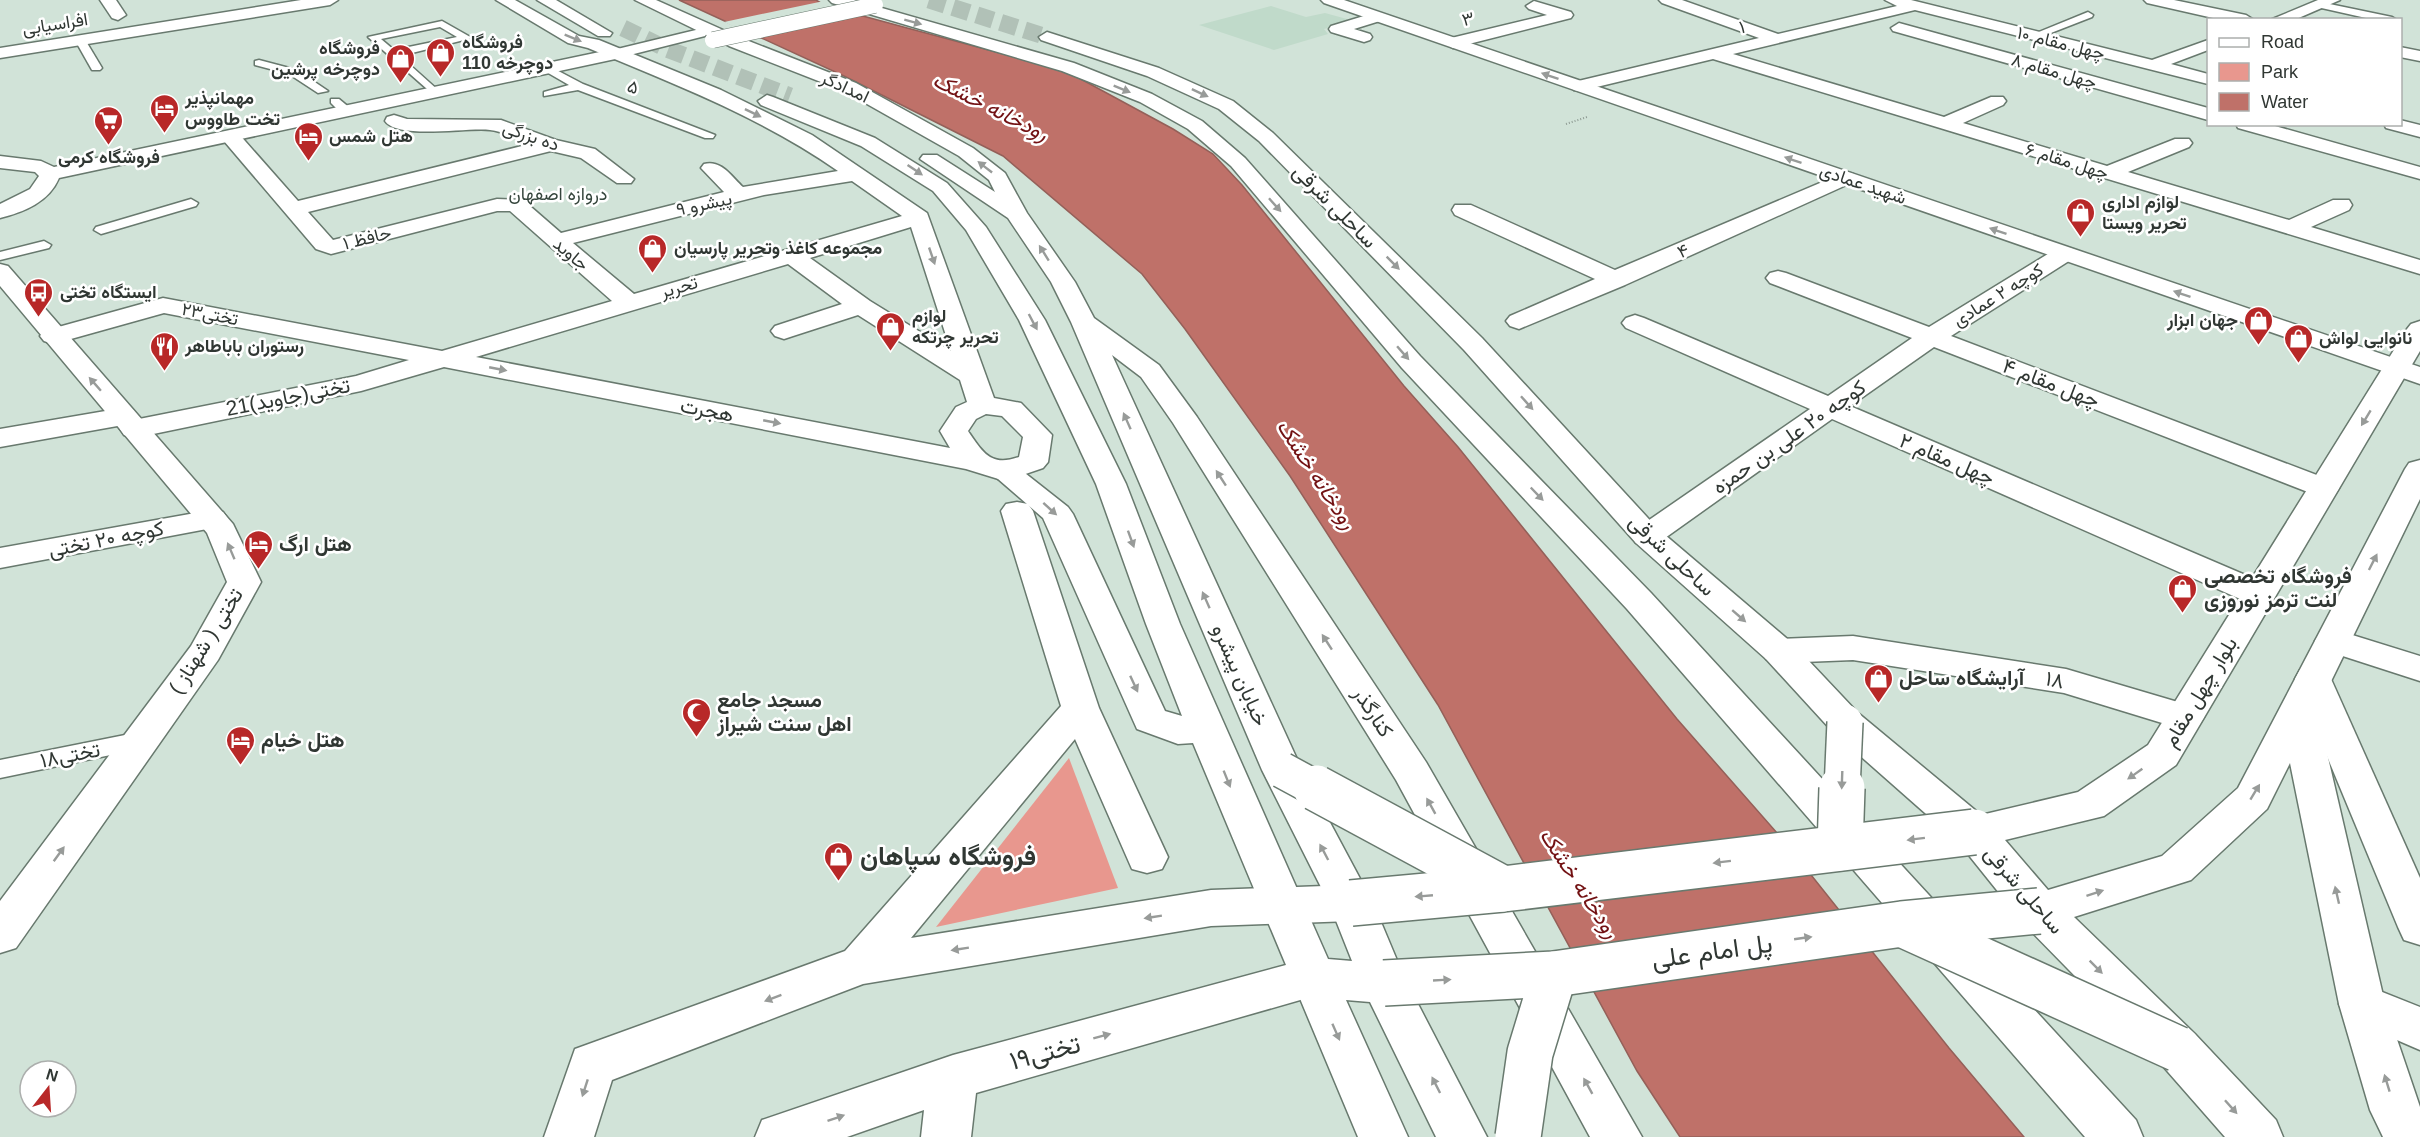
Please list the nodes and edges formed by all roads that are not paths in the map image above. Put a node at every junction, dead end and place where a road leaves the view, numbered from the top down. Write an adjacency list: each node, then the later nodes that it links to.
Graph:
1 (108, 0): 20 (street)
2 (330, 0): 33 (street, افراسیابی)
3 (504, 0): 41 (street, one-way to 41)
4 (545, 0): 28 (street)
5 (573, 0): 26 (street)
6 (643, 0): 82 (street, امدادگر, one-way to 6)
7 (837, 0): 156 (street, one-way to 156)
8 (858, 0): 29 (street)
9 (1329, 0): 17 (street, شهید عمادی)
10 (1892, 0): 18 (street, چهل مقام ۱۰)
11 (1960, 0): 18 (street, ۱)
12 (2152, 0): 23 (street)
13 (1676, 1): 22 (street)
14 (2328, 1): 24 (street); 25 (lane)
15 (878, 2): 29 (street, bridge)
16 (1534, 6): 35 (street, ۳)
17 (1382, 8): 32 (street); 35 (street, شهید عمادی)
18 (1919, 8): 30 (street, چهل مقام ۱۰); 34 (street, ۱)
19 (1744, 12): 22 (street)
20 (118, 15)
21 (2088, 15): 30 (lane)
22 (1718, 18): 34 (street)
23 (2237, 18)
24 (2283, 18)
25 (2385, 18)
26 (622, 28)
27 (1899, 28): 57 (street, چهل مقام ۸)
28 (604, 33)
29 (707, 36): 41 (street)
30 (2034, 36): 45 (street, چهل مقام ۱۰)
31 (1047, 37): 116 (street, ساحلی شرقی, one-way to 116)
32 (1364, 38)
33 (80, 40): 39 (street, افراسیابی); 46 (lane)
34 (1773, 40): 37 (street); 42 (street, ۱)
35 (1453, 43): 50 (street, شهید عمادی, one-way to 35)
36 (2207, 45): 45 (street)
37 (1797, 50)
38 (2402, 52): 43 (street)
39 (0, 53)
40 (392, 54): 40 (lane); 52 (lane)
41 (614, 54): 47 (street); 72 (street, one-way to 72)
42 (1714, 54): 50 (street, ۱); 59 (street, چهل مقام ۶)
43 (2420, 56)
44 (260, 63): 51 (lane)
45 (2153, 65): 48 (street, چهل مقام ۱۰)
46 (96, 68)
47 (547, 68): 49 (lane, ۵); 52 (street)
48 (2207, 79)
49 (579, 86): 53 (lane); 63 (lane, ۵)
50 (1580, 87): 73 (street, شهید عمادی, one-way to 50)
51 (322, 91)
52 (435, 93): 64 (street)
53 (548, 94)
54 (790, 96): 82 (street)
55 (767, 101): 126 (street, one-way to 126)
56 (1997, 101): 59 (street)
57 (2207, 114)
58 (394, 122): 66 (street, ده بزرگی)
59 (1945, 124): 69 (street, چهل مقام ۶)
60 (2252, 126): 70 (street)
61 (2401, 126): 62 (street)
62 (2420, 131)
63 (709, 135)
64 (231, 136): 71 (street); 79 (street, حافظ ۱)
65 (2182, 143): 69 (street)
66 (551, 146): 74 (street, ده بزرگی); 79 (street)
67 (0, 162): 71 (street)
68 (711, 168): 75 (street)
69 (2108, 173): 84 (street, چهل مقام ۶)
70 (2420, 173)
71 (51, 174): 81 (street)
72 (854, 175): 75 (street, پیشرو ۹); 83 (street)
73 (1846, 178): 88 (street, شهید عمادی, one-way to 73); 93 (street, ۴)
74 (624, 179)
75 (740, 196): 86 (street, پیشرو ۹)
76 (191, 203): 85 (lane)
77 (515, 205): 79 (street, حافظ ۱); 86 (street, جاوید)
78 (2341, 205): 84 (street)
79 (292, 209)
80 (1463, 210): 93 (street)
81 (0, 211)
82 (1017, 215): 97 (street, خیابان پیشرو, one-way to 82)
83 (919, 218): 89 (street, تحریر); 105 (street, one-way to 105)
84 (2290, 228): 90 (street, چهل مقام ۶)
85 (101, 230)
86 (556, 241): 94 (street, جاوید)
87 (44, 245): 91 (lane)
88 (2064, 254): 102 (street, کوچه ۲ عمادی); 104 (street, شهید عمادی, one-way to 88)
89 (791, 255): 94 (street, تحریر); 95 (street)
90 (2420, 267)
91 (0, 268): 101 (street, تختی ( شهناز ))
92 (1778, 278): 102 (street, چهل مقام ۴)
93 (1617, 280): 96 (street, ۴)
94 (628, 302): 103 (street, تحریر)
95 (861, 306): 100 (street); 105 (street)
96 (1519, 321)
97 (1084, 322): 129 (street, خیابان پیشرو, one-way to 97); 155 (street, کنارگذر, one-way to 97)
98 (1635, 323): 107 (street, چهل مقام ۲)
99 (2420, 329): 104 (street, بلوار چهل مقام)
100 (784, 331)
101 (53, 336): 103 (street, تختی۲۳); 108 (street, تختی ( شهناز ), one-way to 101)
102 (1931, 337): 107 (street, کوچه ۲۰ علی بن حمزه); 113 (street, چهل مقام ۴)
103 (440, 358): 108 (street, 21تختی(جاوید)); 110 (street, هجرت, one-way to 110)
104 (2408, 372): 113 (street, بلوار چهل مقام, one-way to 113)
105 (972, 376): 106 (street)
106 (982, 405): 110 (street); 112 (street)
107 (1830, 408): 116 (street, کوچه ۲۰ علی بن حمزه); 118 (street, چهل مقام ۲)
108 (128, 423): 109 (street, 21تختی(جاوید)); 115 (street, تختی ( شهناز ))
109 (0, 438)
110 (973, 461): 112 (street)
111 (2420, 469): 119 (street, one-way to 111)
112 (1005, 472): 126 (street, one-way to 126)
113 (2324, 488): 118 (street, بلوار چهل مقام)
114 (1017, 510): 123 (street)
115 (212, 519): 117 (street, کوچه ۲۰ تختی); 127 (street, تختی ( شهناز ), one-way to 115)
116 (1647, 536): 120 (street, ساحلی شرقی, one-way to 120)
117 (0, 558)
118 (2259, 594): 124 (street, بلوار چهل مقام)
119 (2333, 641): 121 (street); 122 (street)
120 (1779, 651): 124 (street, ۱۸); 125 (street, ساحلی شرقی)
121 (2420, 669)
122 (2305, 695): 137 (street, one-way to 122); 139 (street); 145 (street, one-way to 122)
123 (1080, 708): 132 (street); 141 (street)
124 (2185, 717): 130 (street, بلوار چهل مقام, one-way to 130)
125 (1845, 722): 130 (street, ساحلی شرقی); 131 (street, one-way to 131, bridge)
126 (1206, 729): 136 (street, one-way to 136)
127 (140, 741): 128 (lane, تختی۱۸); 134 (street, تختی ( شهناز ), one-way to 127)
128 (0, 769)
129 (1282, 770): 133 (street, bridge); 135 (street, خیابان پیشرو, one-way to 129)
130 (1974, 832): 131 (street, one-way to 131, bridge); 137 (street, ساحلی شرقی)
131 (1840, 848): 133 (street, one-way to 133, bridge)
132 (1148, 857)
133 (1503, 889): 135 (street, one-way to 135, bridge)
134 (15, 897): 140 (street, تختی ( شهناز ))
135 (1351, 903): 136 (street); 144 (street, خیابان پیشرو)
136 (1280, 904): 141 (street, one-way to 141); 143 (street)
137 (2039, 911): 138 (street, پل امام علی, bridge); 147 (street, ساحلی شرقی, one-way to 147)
138 (1902, 924): 142 (street, پل امام علی, one-way to 138, bridge); 147 (street, bridge)
139 (2420, 927)
140 (0, 935)
141 (861, 965): 149 (street, one-way to 149)
142 (1554, 974): 144 (street, پل امام علی, one-way to 142, bridge); 154 (street, bridge)
143 (1312, 978): 144 (street, تختی۱۹); 148 (street, تختی۱۹, one-way to 143); 152 (street, one-way to 152)
144 (1384, 983): 153 (street, خیابان پیشرو, one-way to 144)
145 (2362, 1004): 146 (street); 158 (street, one-way to 145)
146 (2420, 1029)
147 (2178, 1049): 157 (street, ساحلی شرقی, one-way to 157)
148 (953, 1077): 150 (street, تختی۱۹, one-way to 148); 151 (street)
149 (569, 1137)
150 (780, 1137)
151 (946, 1137)
152 (1383, 1137)
153 (1462, 1137)
154 (1518, 1137)
155 (1617, 1137)
156 (2118, 1137)
157 (2258, 1137)
158 (2409, 1137)

